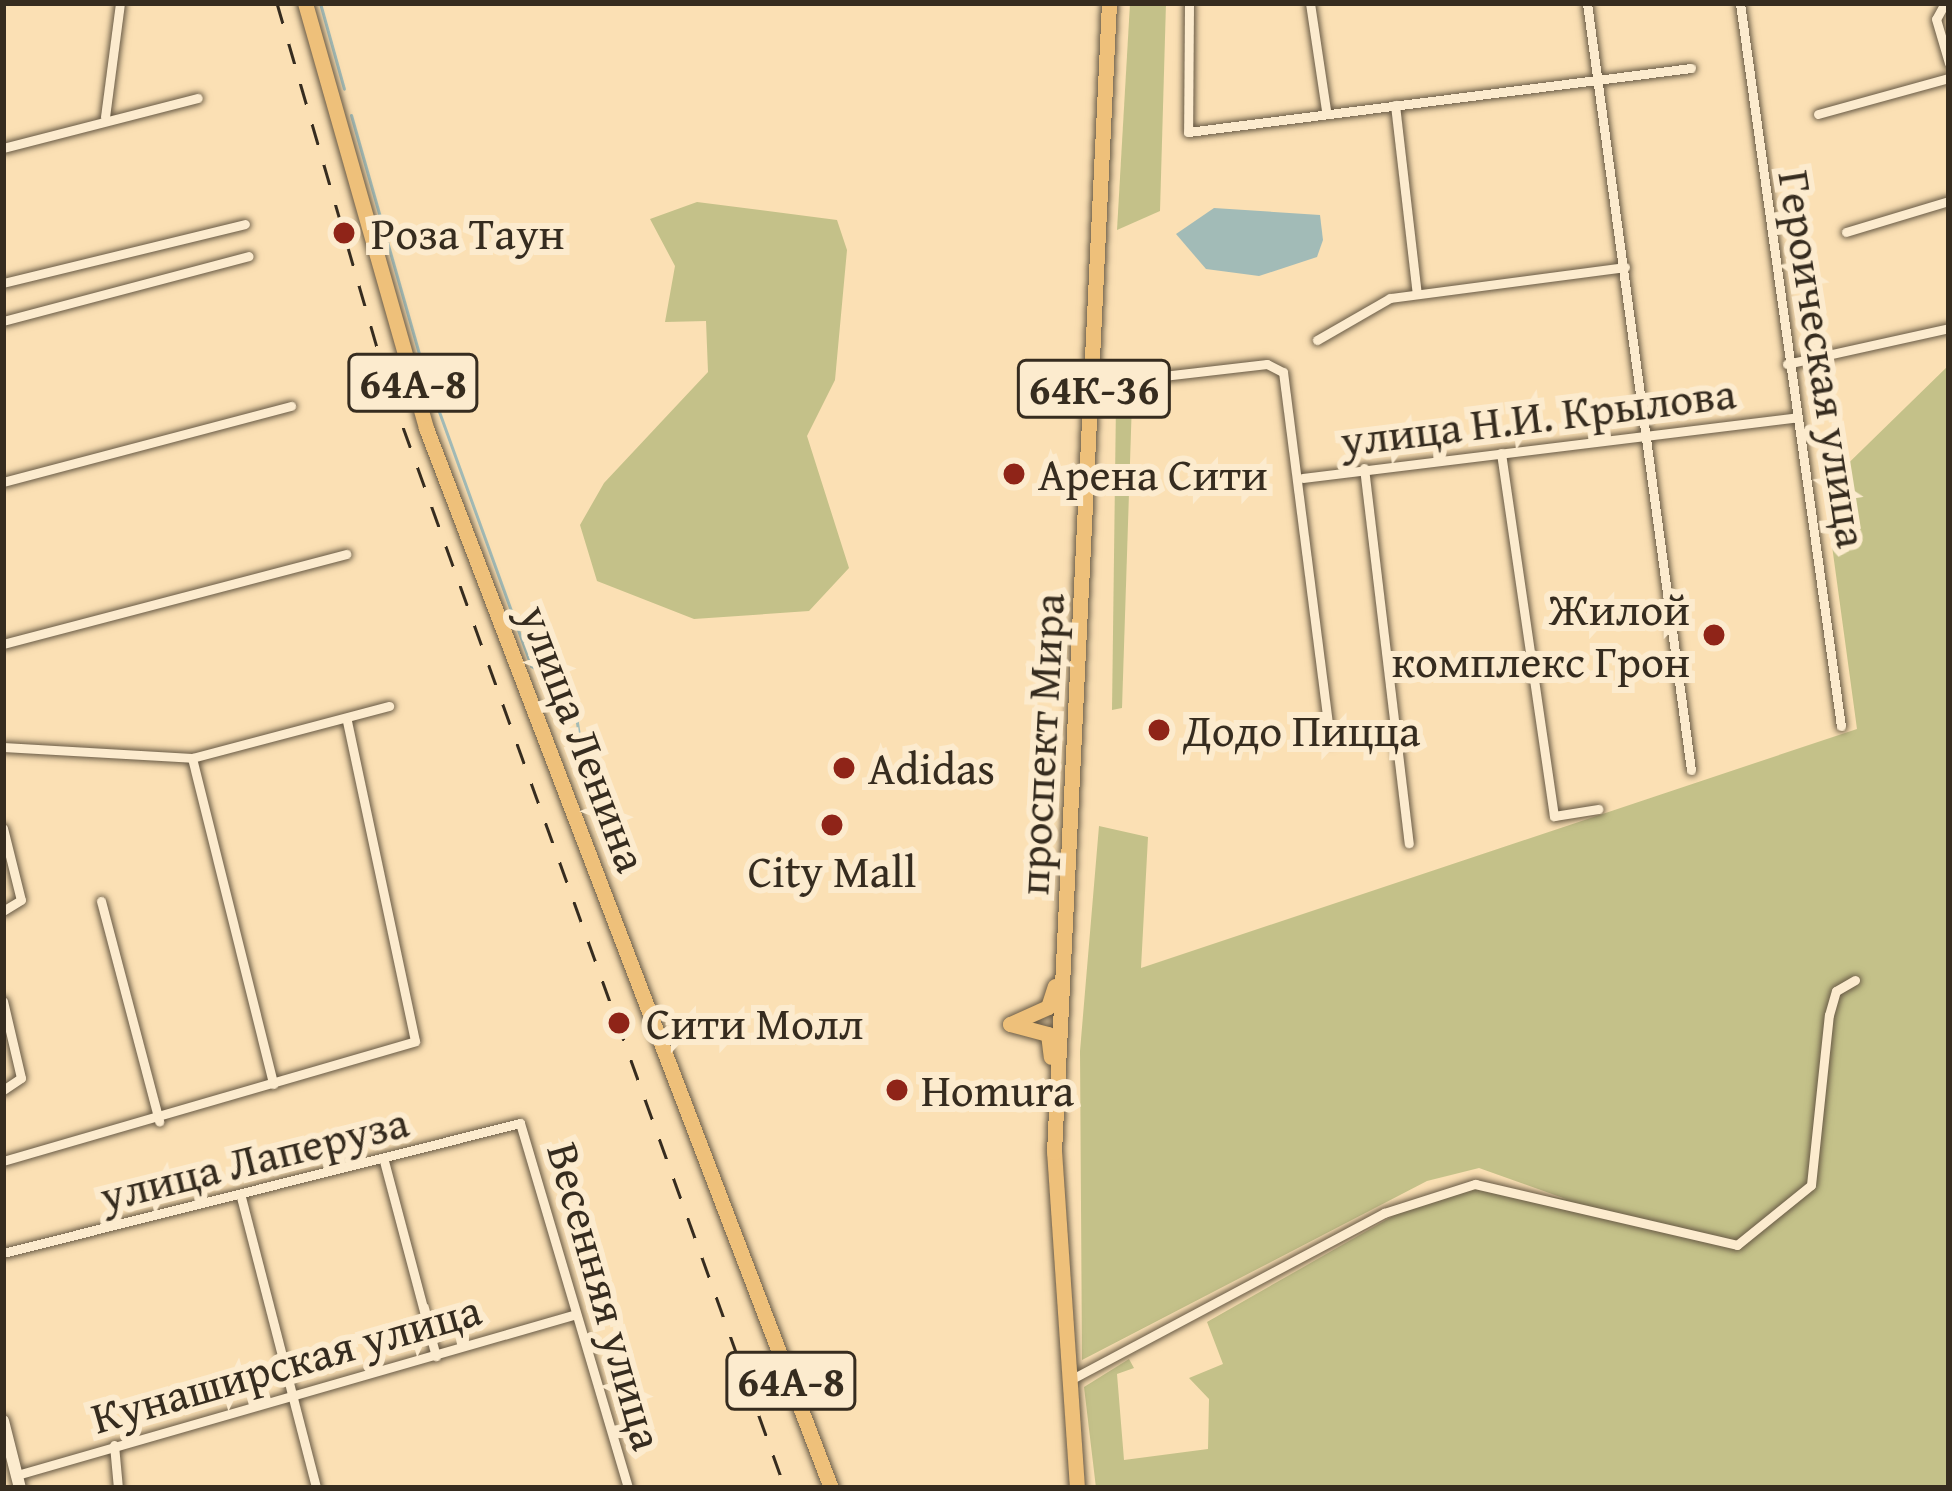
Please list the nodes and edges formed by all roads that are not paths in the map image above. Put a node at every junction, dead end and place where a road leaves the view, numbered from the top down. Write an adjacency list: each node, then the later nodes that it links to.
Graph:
1 (120, 3): 17 (street)
2 (305, 3): 76 (main road, улица Ленина / 64А-8)
3 (1106, 3): 30 (main road, проспект Мира / 64К-36)
4 (1189, 3): 15 (street)
5 (1310, 3): 15 (street)
6 (1587, 3): 12 (street)
7 (1740, 3): 29 (street, Героическая улица)
8 (1945, 3): 9 (street)
9 (1949, 63)
10 (1691, 68): 12 (street)
11 (1949, 78): 16 (street)
12 (1598, 81): 14 (street); 23 (street)
13 (198, 98): 17 (street)
14 (1395, 105): 15 (street); 25 (street)
15 (1326, 110)
16 (1818, 114)
17 (105, 117): 18 (street)
18 (3, 148)
19 (1949, 201): 21 (street)
20 (245, 224): 24 (street)
21 (1846, 232)
22 (249, 256): 26 (street)
23 (1625, 267): 25 (street); 33 (street)
24 (3, 284)
25 (1417, 294): 28 (street)
26 (3, 321)
27 (1949, 328): 29 (street)
28 (1317, 340)
29 (1787, 364): 32 (street, Героическая улица)
30 (1094, 384): 36 (street, улица Н.И. Крылова); 52 (main road, проспект Мира / 64К-36)
31 (291, 406): 37 (street)
32 (1796, 418): 33 (street, улица Н.И. Крылова); 42 (street, Героическая улица)
33 (1654, 437): 34 (street, улица Н.И. Крылова); 46 (street)
34 (1501, 453): 35 (street, улица Н.И. Крылова); 47 (street)
35 (1364, 468): 36 (street, улица Н.И. Крылова); 49 (street)
36 (1303, 478): 43 (street)
37 (3, 482)
38 (346, 554): 39 (street)
39 (3, 644)
40 (389, 706): 41 (street)
41 (347, 720): 45 (street); 57 (street)
42 (1840, 726)
43 (1330, 740)
44 (3, 747): 45 (street)
45 (192, 758): 57 (street)
46 (1691, 770)
47 (1598, 808)
48 (3, 828): 51 (street)
49 (1409, 843)
50 (101, 901): 60 (street)
51 (3, 911)
52 (1065, 937): 55 (main road, проспект Мира / 64К-36); 56 (main road)
53 (1855, 980): 68 (street)
54 (3, 1001): 58 (street)
55 (1060, 1018): 56 (main road); 59 (main road, проспект Мира / 64К-36)
56 (1007, 1025): 59 (main road)
57 (273, 1084): 60 (street)
58 (3, 1090)
59 (1056, 1099): 68 (main road, проспект Мира / 64К-36)
60 (159, 1121): 62 (street)
61 (520, 1123): 63 (street, улица Лаперуза); 66 (street, Весенняя улица)
62 (3, 1161)
63 (384, 1161): 64 (street, улица Лаперуза); 67 (street)
64 (241, 1197): 65 (street, улица Лаперуза); 69 (street)
65 (3, 1253)
66 (573, 1315): 67 (street, Кунаширская улица); 75 (street, Весенняя улица)
67 (436, 1355): 69 (street, Кунаширская улица)
68 (1065, 1382): 77 (main road, проспект Мира / 64К-36)
69 (291, 1397): 71 (street, Кунаширская улица); 74 (street)
70 (3, 1421): 72 (street)
71 (114, 1445): 72 (street, Кунаширская улица); 73 (street)
72 (19, 1482)
73 (118, 1488)
74 (316, 1488)
75 (628, 1488)
76 (831, 1488)
77 (1077, 1488)

